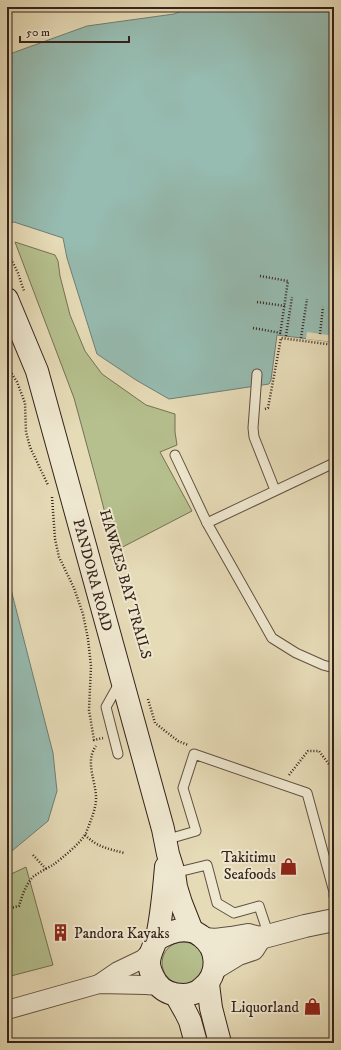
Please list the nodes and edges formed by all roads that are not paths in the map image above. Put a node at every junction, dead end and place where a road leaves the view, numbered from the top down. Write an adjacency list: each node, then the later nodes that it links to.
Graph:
1 (16, 297): 8 (main road, PANDORA ROAD)
2 (257, 374): 5 (lane)
3 (175, 455): 6 (lane)
4 (334, 464): 5 (lane)
5 (275, 490): 6 (lane)
6 (206, 523): 7 (lane)
7 (334, 668)
8 (122, 678): 9 (lane); 10 (main road, PANDORA ROAD)
9 (118, 754)
10 (169, 856): 11 (lane); 13 (main road, PANDORA ROAD); 14 (lane); 15 (main road)
11 (334, 896)
12 (334, 920): 14 (main road)
13 (198, 935): 14 (main road); 15 (main road); 16 (main road)
14 (265, 937): 16 (main road)
15 (154, 945): 17 (street); 18 (main road)
16 (211, 976): 18 (main road); 21 (main road)
17 (99, 984): 18 (street); 19 (street)
18 (167, 990): 20 (main road)
19 (7, 1010)
20 (196, 1043)
21 (220, 1043)

